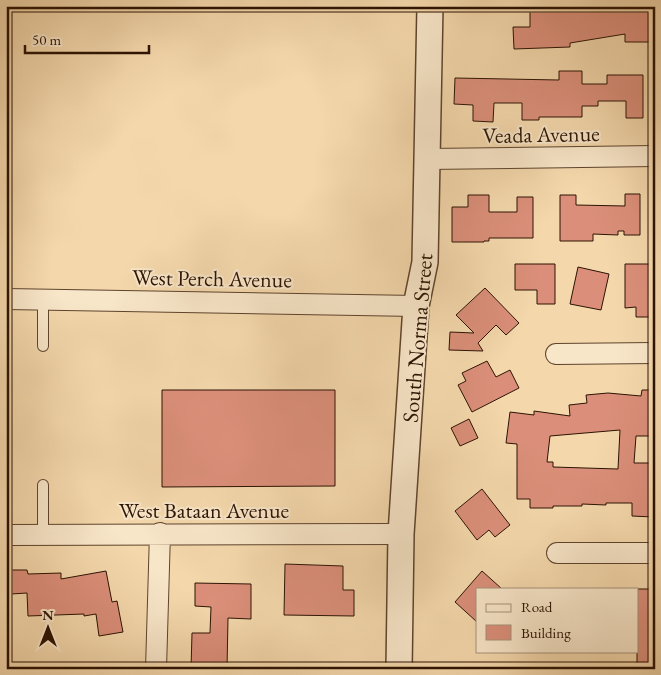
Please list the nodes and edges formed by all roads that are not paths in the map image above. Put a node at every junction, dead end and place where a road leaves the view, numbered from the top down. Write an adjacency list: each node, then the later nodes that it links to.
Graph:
1 (430, 6): 3 (street, South Norma Street)
2 (655, 156): 3 (street, Veada Avenue)
3 (428, 159): 6 (street, South Norma Street)
4 (43, 298): 5 (street, West Perch Avenue); 6 (street, West Perch Avenue); 7 (lane)
5 (6, 299)
6 (416, 306): 13 (street, South Norma Street)
7 (43, 346)
8 (655, 353): 9 (street)
9 (556, 354)
10 (43, 485): 12 (lane)
11 (160, 533): 12 (street, West Bataan Avenue); 13 (street, West Bataan Avenue); 17 (street)
12 (43, 534): 14 (street, West Bataan Avenue)
13 (401, 534): 18 (street, South Norma Street)
14 (6, 535)
15 (557, 553): 16 (street)
16 (655, 553)
17 (156, 669)
18 (399, 669)

